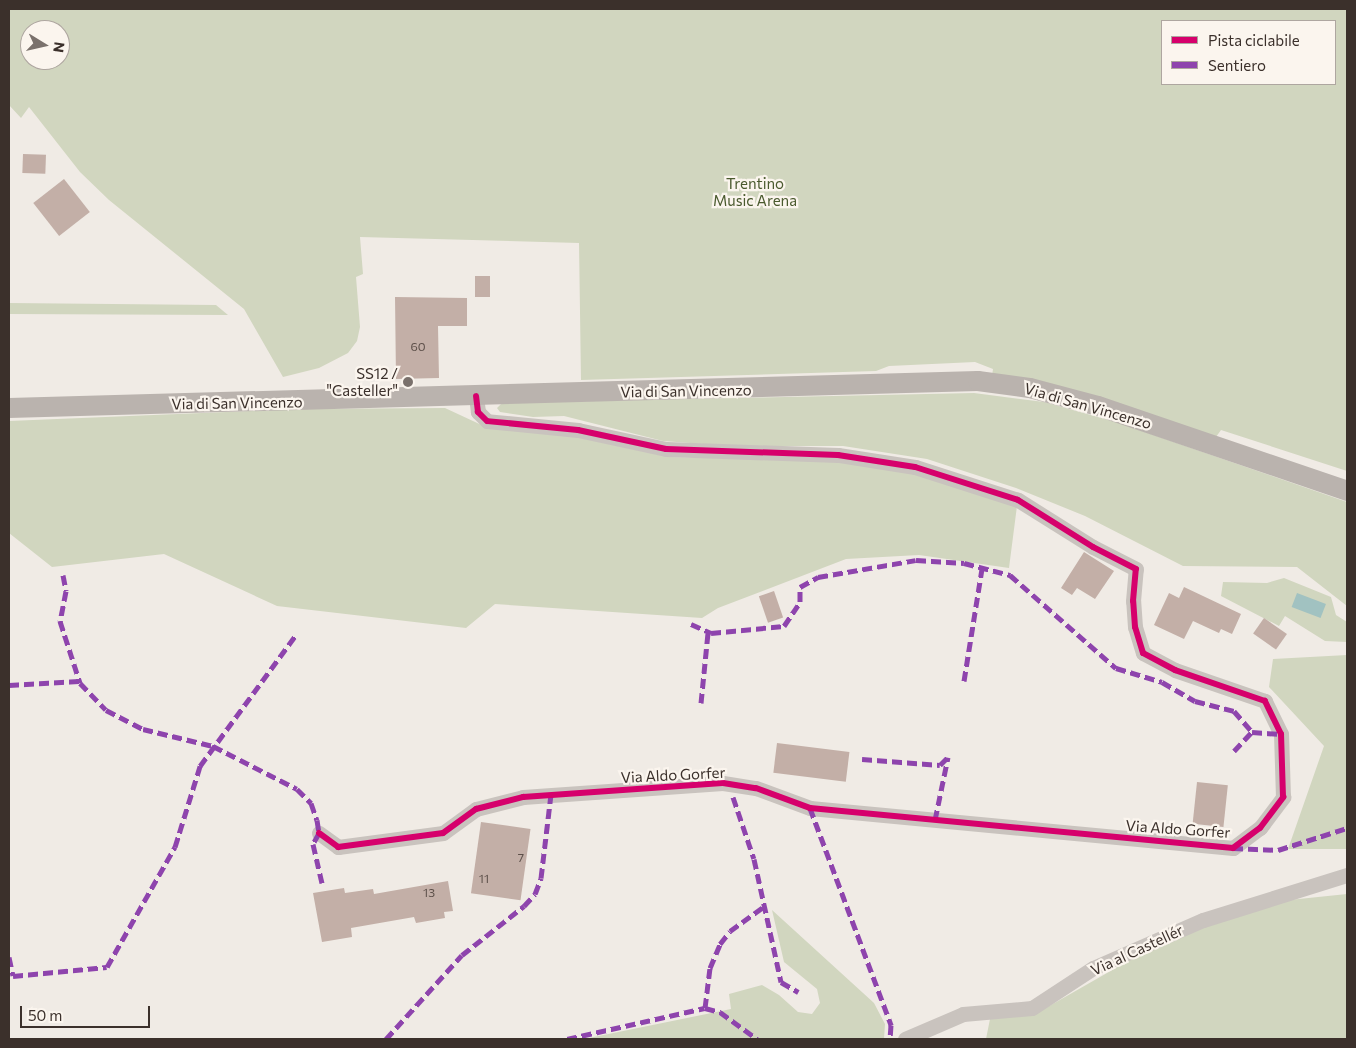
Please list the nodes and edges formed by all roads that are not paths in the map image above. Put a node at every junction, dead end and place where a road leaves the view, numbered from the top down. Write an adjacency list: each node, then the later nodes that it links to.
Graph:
1 (476, 396): 2 (main road, Via di San Vincenzo); 3 (main road, Via di San Vincenzo); 4 (street, Via Aldo Gorfer)
2 (9, 408)
3 (1347, 491)
4 (319, 833)
5 (1347, 875): 6 (street, Via al Castellér)
6 (905, 1039)

